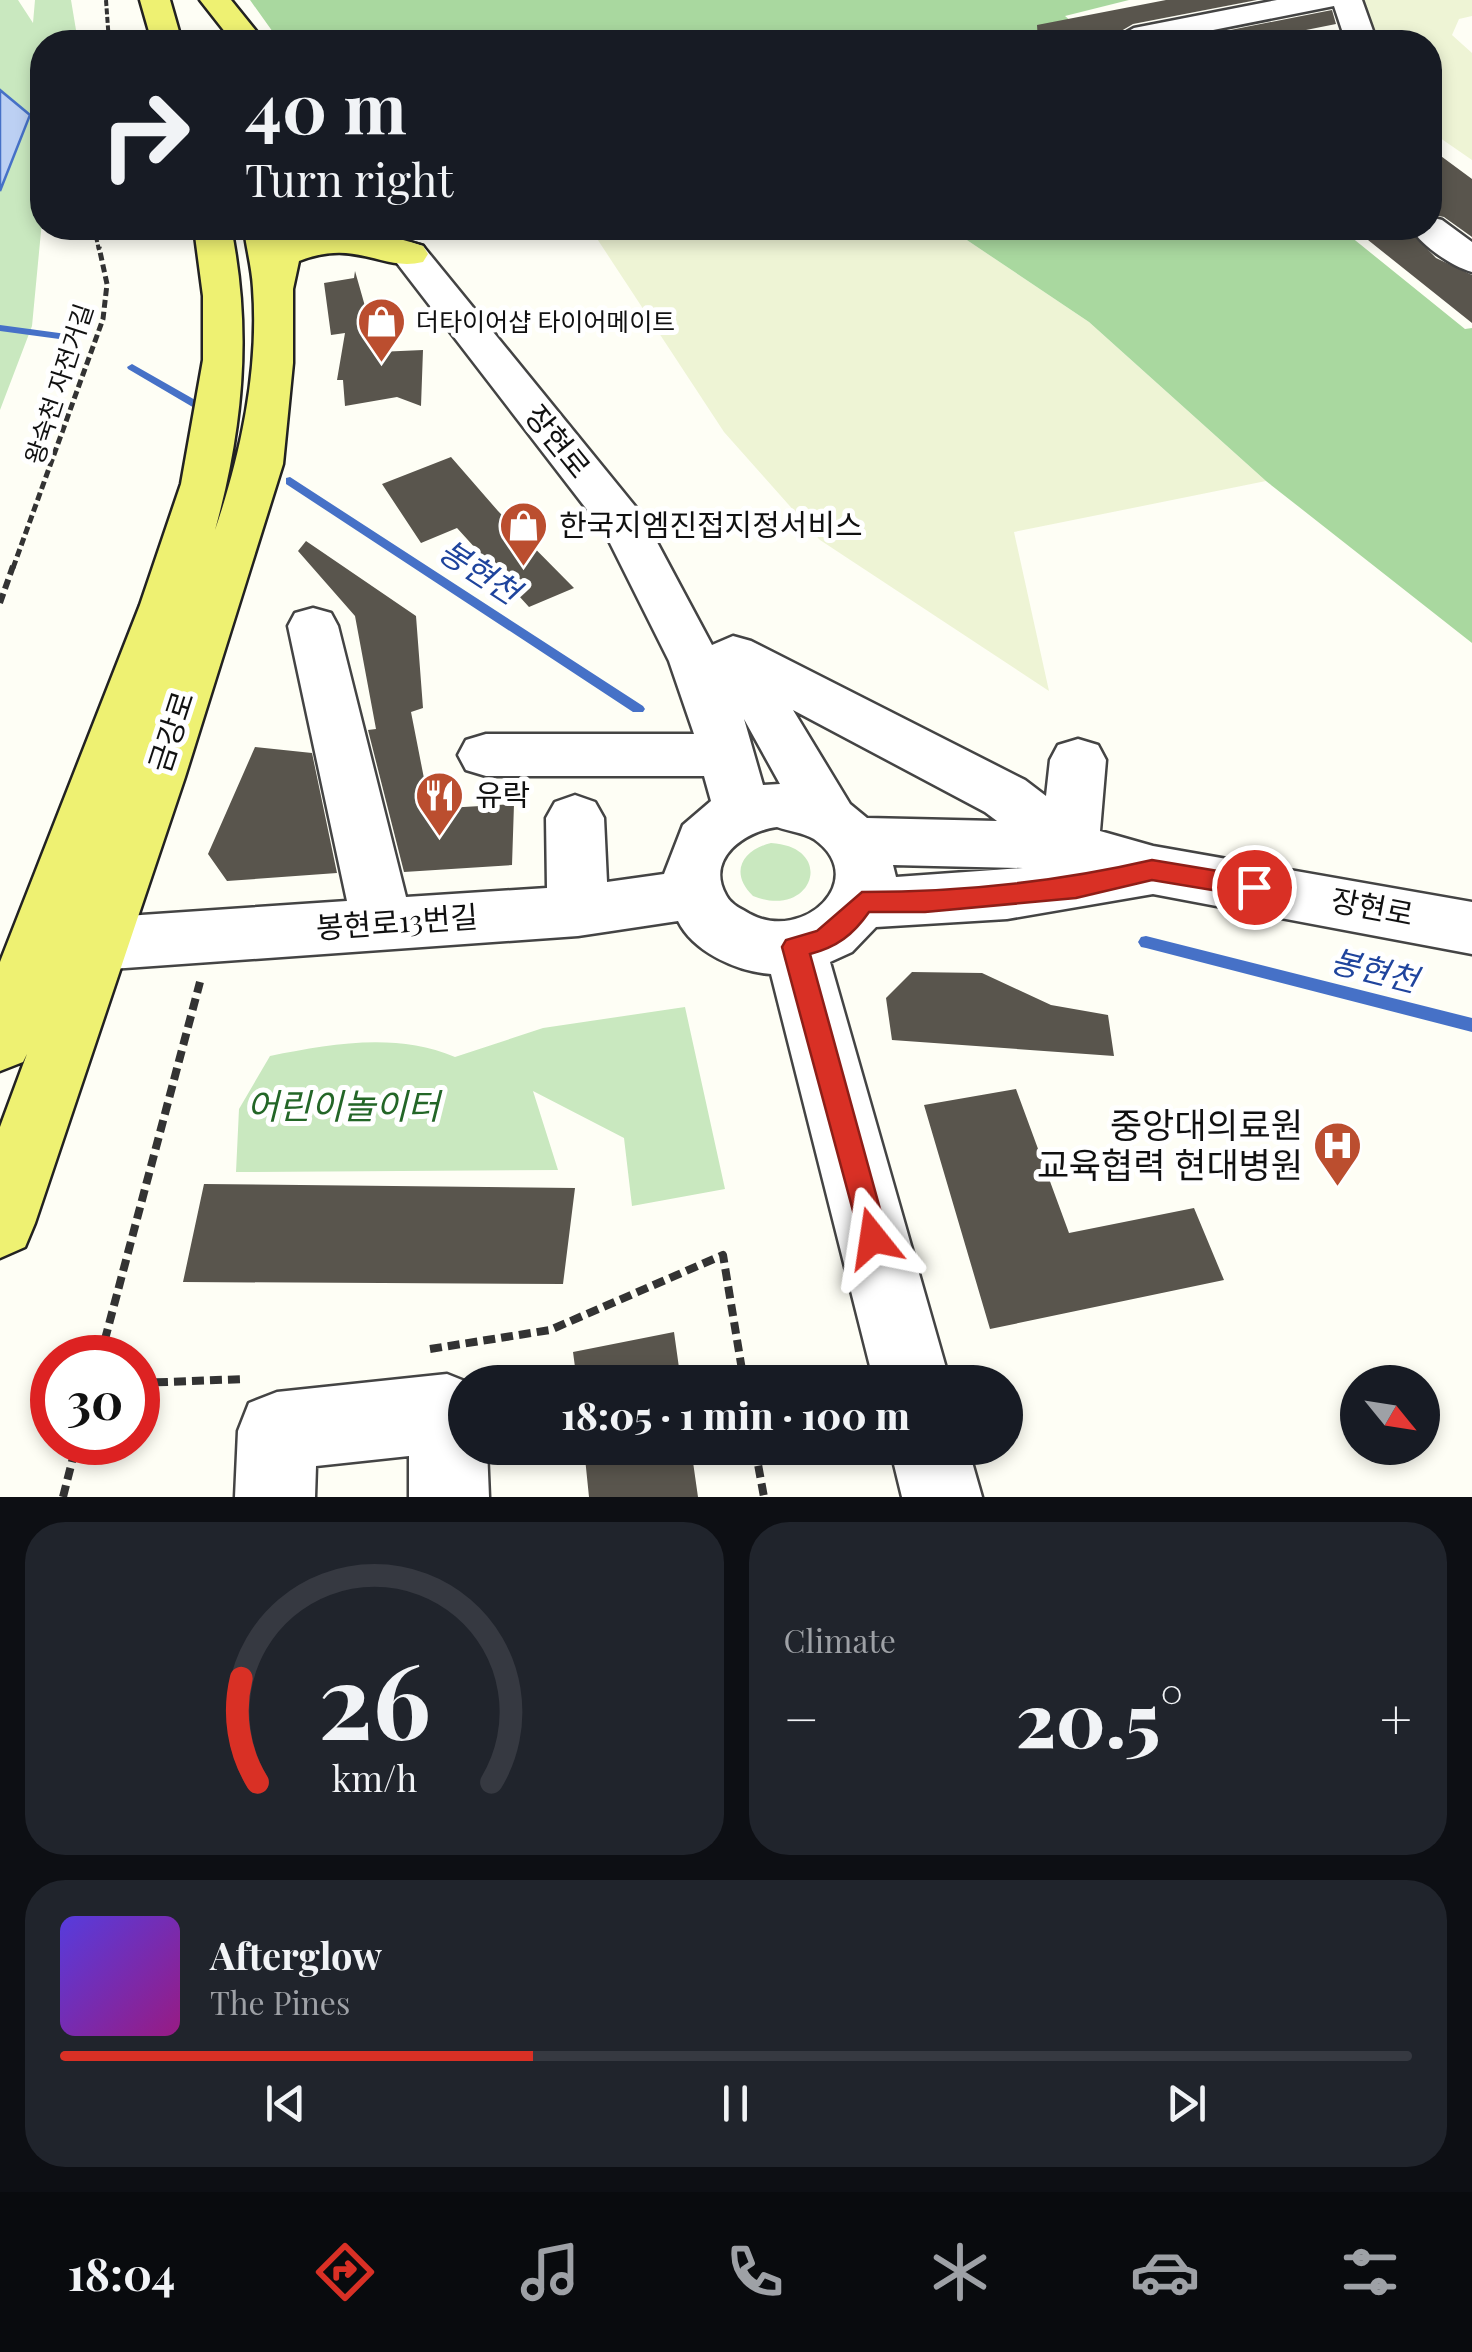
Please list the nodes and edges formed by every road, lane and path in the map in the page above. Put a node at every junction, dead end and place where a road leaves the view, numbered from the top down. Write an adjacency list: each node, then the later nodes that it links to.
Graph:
1 (106, 0): 6 (path)
2 (155, 0): 7 (main road)
3 (194, 0): 8 (main road)
4 (215, 0): 9 (main road)
5 (1323, 0): 10 (street)
6 (108, 30)
7 (164, 30)
8 (203, 30)
9 (239, 30)
10 (1170, 30)
11 (1442, 238): 16 (street)
12 (97, 240): 19 (path, 왕숙천 자전거길)
13 (216, 240): 38 (main road, 금강로)
14 (264, 240): 17 (main road, 금강로)
15 (403, 241): 17 (main road); 18 (street, 장현로)
16 (1472, 260)
17 (274, 289): 36 (main road, 금강로)
18 (626, 526): 21 (street); 23 (street, 장현로)
19 (0, 604)
20 (313, 626): 33 (street)
21 (734, 656): 27 (street); 28 (street)
22 (486, 755): 23 (street)
23 (724, 755): 25 (street, 장현로)
24 (1078, 760): 28 (street)
25 (742, 812): 27 (street); 30 (street)
26 (575, 818): 32 (street)
27 (841, 829): 28 (street); 31 (street)
28 (1070, 846): 29 (street, 장현로)
29 (1152, 870): 31 (street); 34 (street, 장현로)
30 (695, 894): 32 (street, 봉현로13번길); 37 (street)
31 (862, 902): 37 (street)
32 (578, 911): 33 (street, 봉현로13번길)
33 (382, 923): 35 (street, 봉현로13번길)
34 (1472, 928)
35 (214, 938): 36 (street, 봉현로13번길); 41 (path)
36 (97, 944): 39 (main road, 금강로)
37 (795, 947): 43 (street)
38 (0, 1042)
39 (0, 1224)
40 (550, 1330): 42 (path)
41 (106, 1335)
42 (741, 1365)
43 (907, 1365)
44 (71, 1465): 47 (path)
45 (759, 1465): 50 (path)
46 (934, 1465): 51 (street)
47 (63, 1497)
48 (275, 1497): 49 (street)
49 (448, 1497)
50 (764, 1497)
51 (942, 1497)

